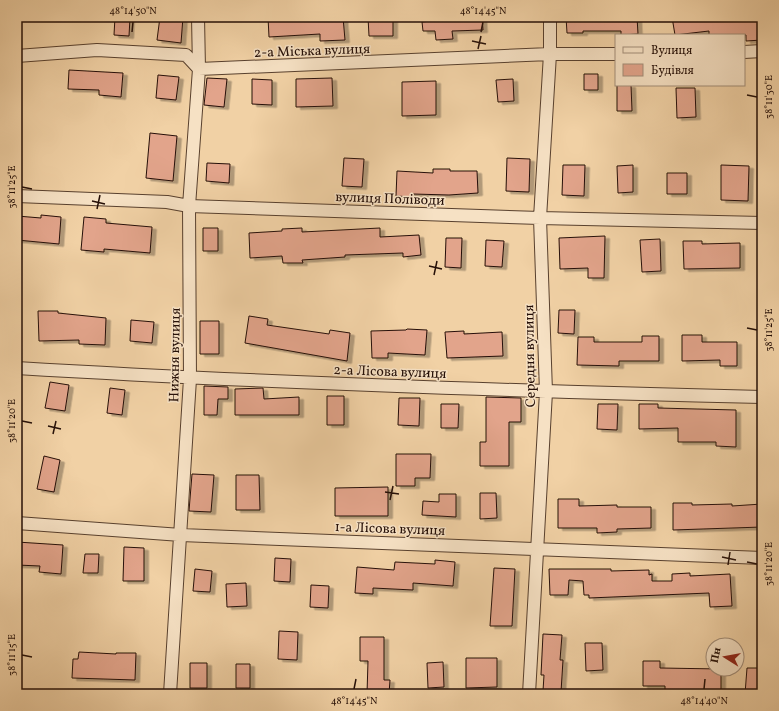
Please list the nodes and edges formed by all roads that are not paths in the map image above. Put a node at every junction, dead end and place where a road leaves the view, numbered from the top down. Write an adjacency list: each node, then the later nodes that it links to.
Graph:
1 (198, 17): 8 (street, Нижня вулиця)
2 (550, 17): 5 (street, Середня вулиця)
3 (762, 51): 4 (street)
4 (745, 52)
5 (550, 54): 6 (street, 2-а Міська вулиця); 8 (street, 2-а Міська вулиця); 11 (street, Середня вулиця)
6 (615, 54)
7 (17, 56): 8 (street)
8 (199, 69): 10 (street, Нижня вулиця)
9 (17, 196): 10 (street, вулиця Поліводи)
10 (189, 206): 11 (street, вулиця Поліводи); 14 (street, Нижня вулиця)
11 (540, 218): 12 (street, вулиця Поліводи); 15 (street, Середня вулиця)
12 (762, 223)
13 (17, 368): 14 (street, 2-а Лісова вулиця)
14 (190, 379): 15 (street, 2-а Лісова вулиця); 18 (street, Нижня вулиця)
15 (546, 392): 16 (street, 2-а Лісова вулиця); 19 (street, Середня вулиця)
16 (762, 397)
17 (17, 523): 18 (street, 1-а Лісова вулиця)
18 (181, 535): 19 (street, 1-а Лісова вулиця); 21 (street, Нижня вулиця)
19 (538, 548): 20 (street, 1-а Лісова вулиця); 22 (street, Середня вулиця)
20 (762, 558)
21 (170, 694)
22 (529, 694)

